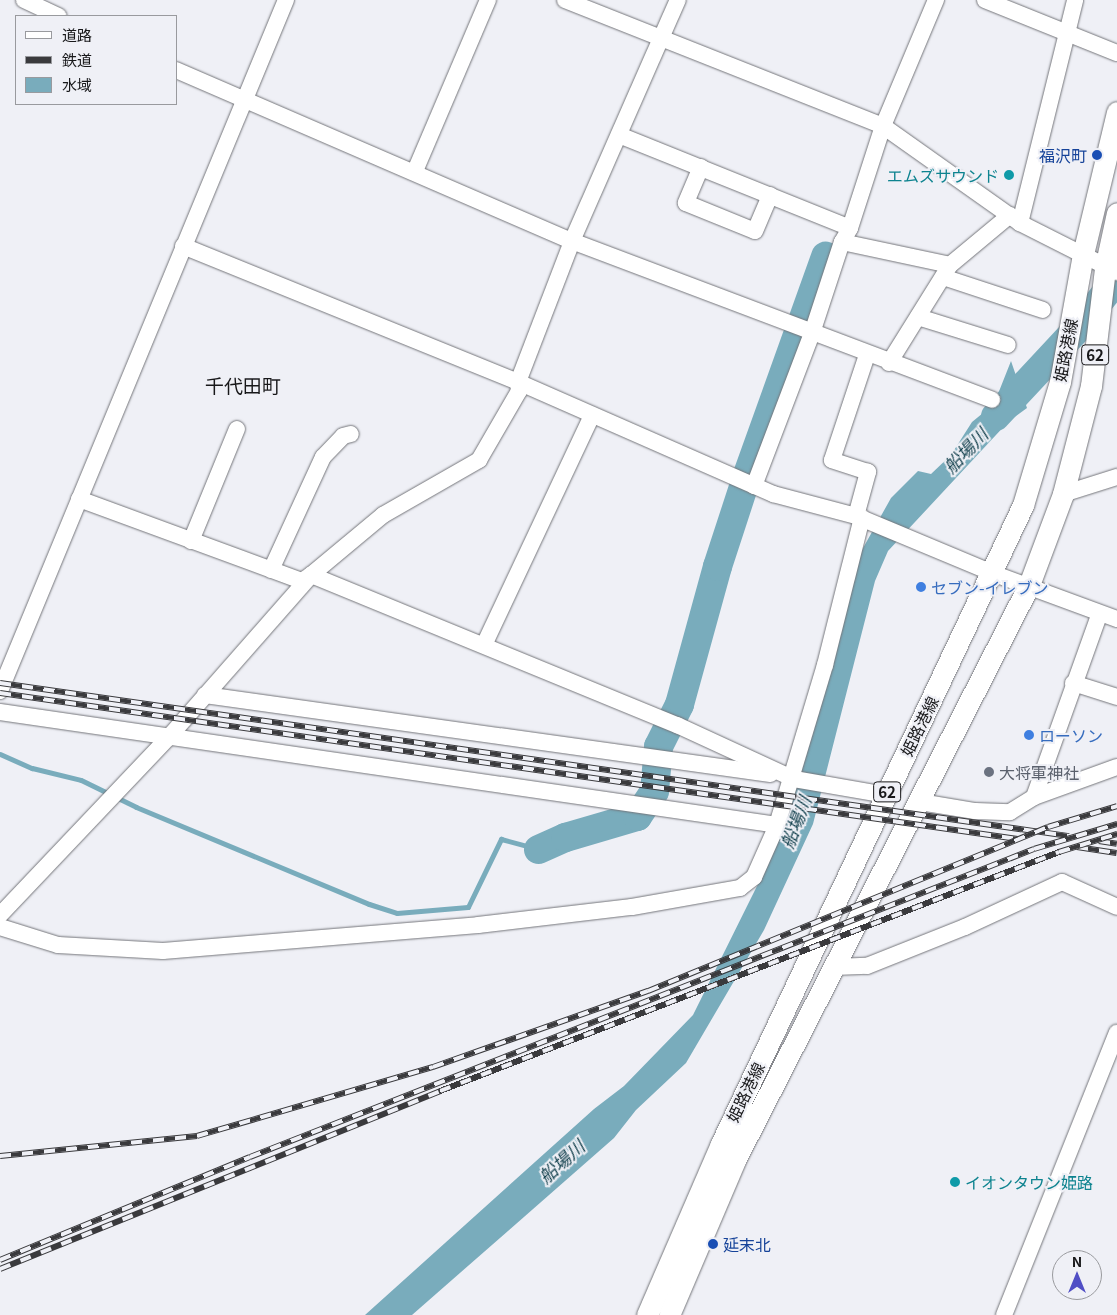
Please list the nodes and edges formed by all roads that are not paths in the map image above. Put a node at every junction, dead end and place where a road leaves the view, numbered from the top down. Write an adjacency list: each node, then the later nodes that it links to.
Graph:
1 (24, 0): 9 (street)
2 (286, 0): 14 (street)
3 (488, 0): 19 (street)
4 (565, 0): 11 (street)
5 (678, 0): 11 (street)
6 (936, 0): 16 (street)
7 (985, 0): 10 (street)
8 (1075, 0): 10 (street)
9 (57, 15)
10 (1069, 31): 12 (street); 22 (street)
11 (662, 39): 16 (street); 17 (street)
12 (1117, 53)
13 (178, 71): 14 (street)
14 (243, 100): 19 (street); 26 (street)
15 (1117, 112): 27 (main road, 姫路港線 / 62)
16 (884, 126): 22 (street); 23 (street)
17 (619, 135): 18 (street); 24 (street)
18 (701, 167): 20 (street); 20 (street)
19 (415, 171): 24 (street)
20 (770, 195): 23 (street)
21 (1117, 214): 28 (main road, 姫路港線 / 62)
22 (1015, 219): 27 (street); 29 (street)
23 (850, 228): 25 (street)
24 (572, 241): 32 (street); 36 (street)
25 (842, 242): 29 (street); 32 (street)
26 (183, 246): 36 (street); 44 (street)
27 (1083, 254): 28 (street); 48 (main road, 姫路港線 / 62)
28 (1111, 270): 43 (main road, 姫路港線 / 62)
29 (946, 271): 30 (street); 31 (street)
30 (1042, 310)
31 (918, 317): 33 (street); 35 (street)
32 (812, 334): 34 (street); 42 (street)
33 (1008, 345)
34 (867, 355): 35 (street); 45 (street)
35 (889, 363): 37 (street)
36 (518, 382): 38 (street); 49 (street)
37 (992, 400)
38 (592, 415): 42 (street); 53 (street)
39 (237, 429): 46 (street)
40 (351, 434): 47 (street)
41 (1117, 477): 43 (street)
42 (754, 486): 45 (street)
43 (1063, 494): 50 (main road, 姫路港線 / 62)
44 (79, 499): 46 (street); 55 (street)
45 (862, 518): 48 (street); 61 (street)
46 (191, 541): 47 (street)
47 (271, 570): 49 (street)
48 (992, 573): 50 (street); 62 (main road, 姫路港線 / 62)
49 (311, 575): 53 (street); 56 (street)
50 (1029, 585): 51 (street); 64 (main road, 姫路港線 / 62)
51 (1100, 612): 52 (street); 54 (street)
52 (1117, 619)
53 (484, 645): 61 (street)
54 (1074, 683): 57 (street); 63 (street)
55 (0, 691)
56 (205, 695): 59 (street); 61 (street)
57 (1117, 697)
58 (0, 712): 59 (street)
59 (168, 738): 65 (street); 67 (street)
60 (1117, 767): 63 (street)
61 (792, 778): 62 (street); 65 (street)
62 (886, 796): 71 (main road, 姫路港線 / 62)
63 (1034, 797): 64 (street)
64 (920, 802): 69 (main road, 姫路港線 / 62)
65 (777, 825): 68 (street)
66 (1117, 907): 69 (street)
67 (0, 915)
68 (0, 927)
69 (834, 968): 72 (main road, 姫路港線 / 62)
70 (1117, 1034): 73 (street)
71 (647, 1315)
72 (669, 1315)
73 (1004, 1315)

